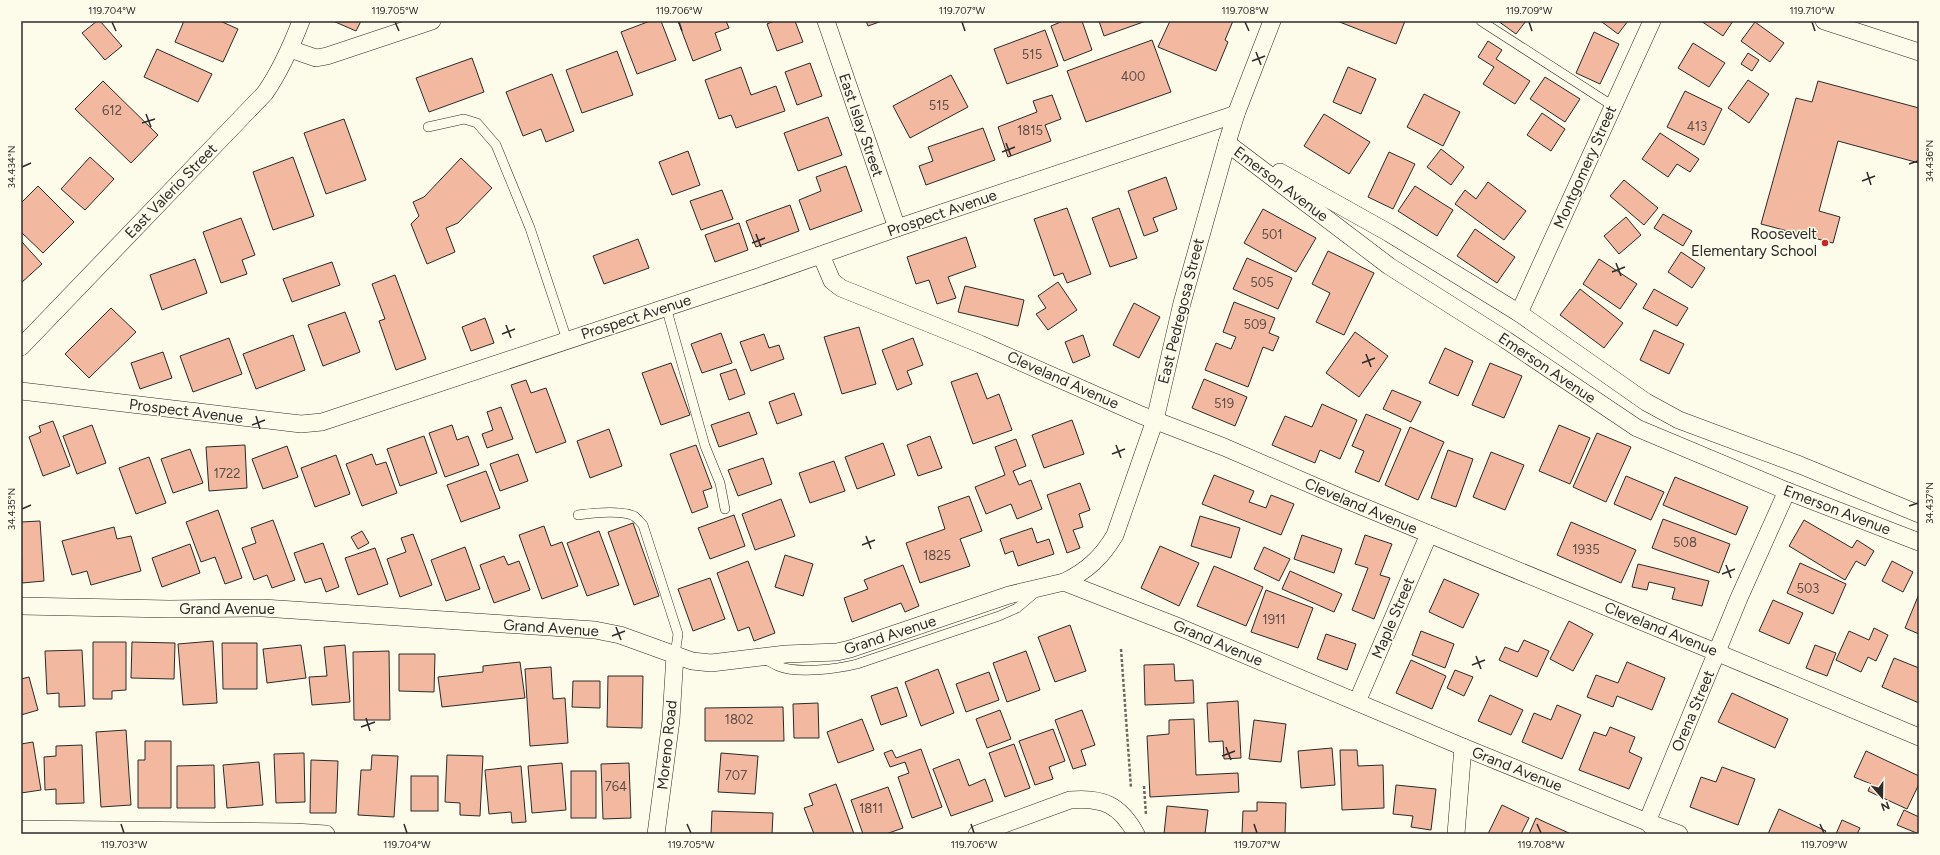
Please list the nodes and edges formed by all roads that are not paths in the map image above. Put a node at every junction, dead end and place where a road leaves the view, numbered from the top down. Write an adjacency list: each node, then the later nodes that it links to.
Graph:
1 (301, 21): 8 (street, East Valerio Street)
2 (432, 21): 8 (street)
3 (826, 21): 14 (street, East Islay Street)
4 (1272, 21): 11 (street, East Pedregosa Street)
5 (1481, 21): 10 (lane)
6 (1652, 21): 10 (street, Montgomery Street)
7 (1824, 21): 9 (street)
8 (290, 49): 19 (street, East Valerio Street)
9 (1919, 52)
10 (1613, 106): 17 (street, Montgomery Street)
11 (1236, 114): 13 (street, East Pedregosa Street); 14 (street, Prospect Avenue)
12 (428, 127): 18 (lane)
13 (1227, 143): 17 (street, Emerson Avenue); 21 (street, East Pedregosa Street); 22 (street, Emerson Avenue)
14 (897, 228): 15 (street, Prospect Avenue)
15 (821, 255): 16 (street, Prospect Avenue); 21 (street, Cleveland Avenue)
16 (666, 307): 18 (street, Prospect Avenue); 23 (lane)
17 (1519, 313): 24 (street, Emerson Avenue)
18 (567, 340): 20 (street, Prospect Avenue)
19 (21, 348)
20 (21, 391)
21 (1154, 420): 26 (street, Cleveland Avenue); 28 (street, East Pedregosa Street)
22 (1787, 491): 27 (street, Emerson Avenue); 30 (street, Orena Street)
23 (725, 509)
24 (1919, 514)
25 (578, 515): 31 (lane)
26 (1429, 534): 30 (street, Cleveland Avenue); 32 (street, Maple Street)
27 (1919, 542)
28 (1064, 582): 31 (street, Grand Avenue); 32 (street, Grand Avenue)
29 (21, 606): 31 (street, Grand Avenue)
30 (1718, 652): 33 (street, Cleveland Avenue); 35 (street, Orena Street)
31 (675, 655): 39 (street, Moreno Road)
32 (1357, 702): 34 (street, Grand Avenue)
33 (1919, 738)
34 (1463, 748): 35 (street, Grand Avenue); 41 (street)
35 (1647, 822): 42 (street, Grand Avenue); 43 (street)
36 (1132, 828): 40 (street)
37 (21, 829): 38 (street)
38 (326, 834)
39 (656, 834)
40 (977, 834)
41 (1456, 834)
42 (1660, 834)
43 (1679, 834)

